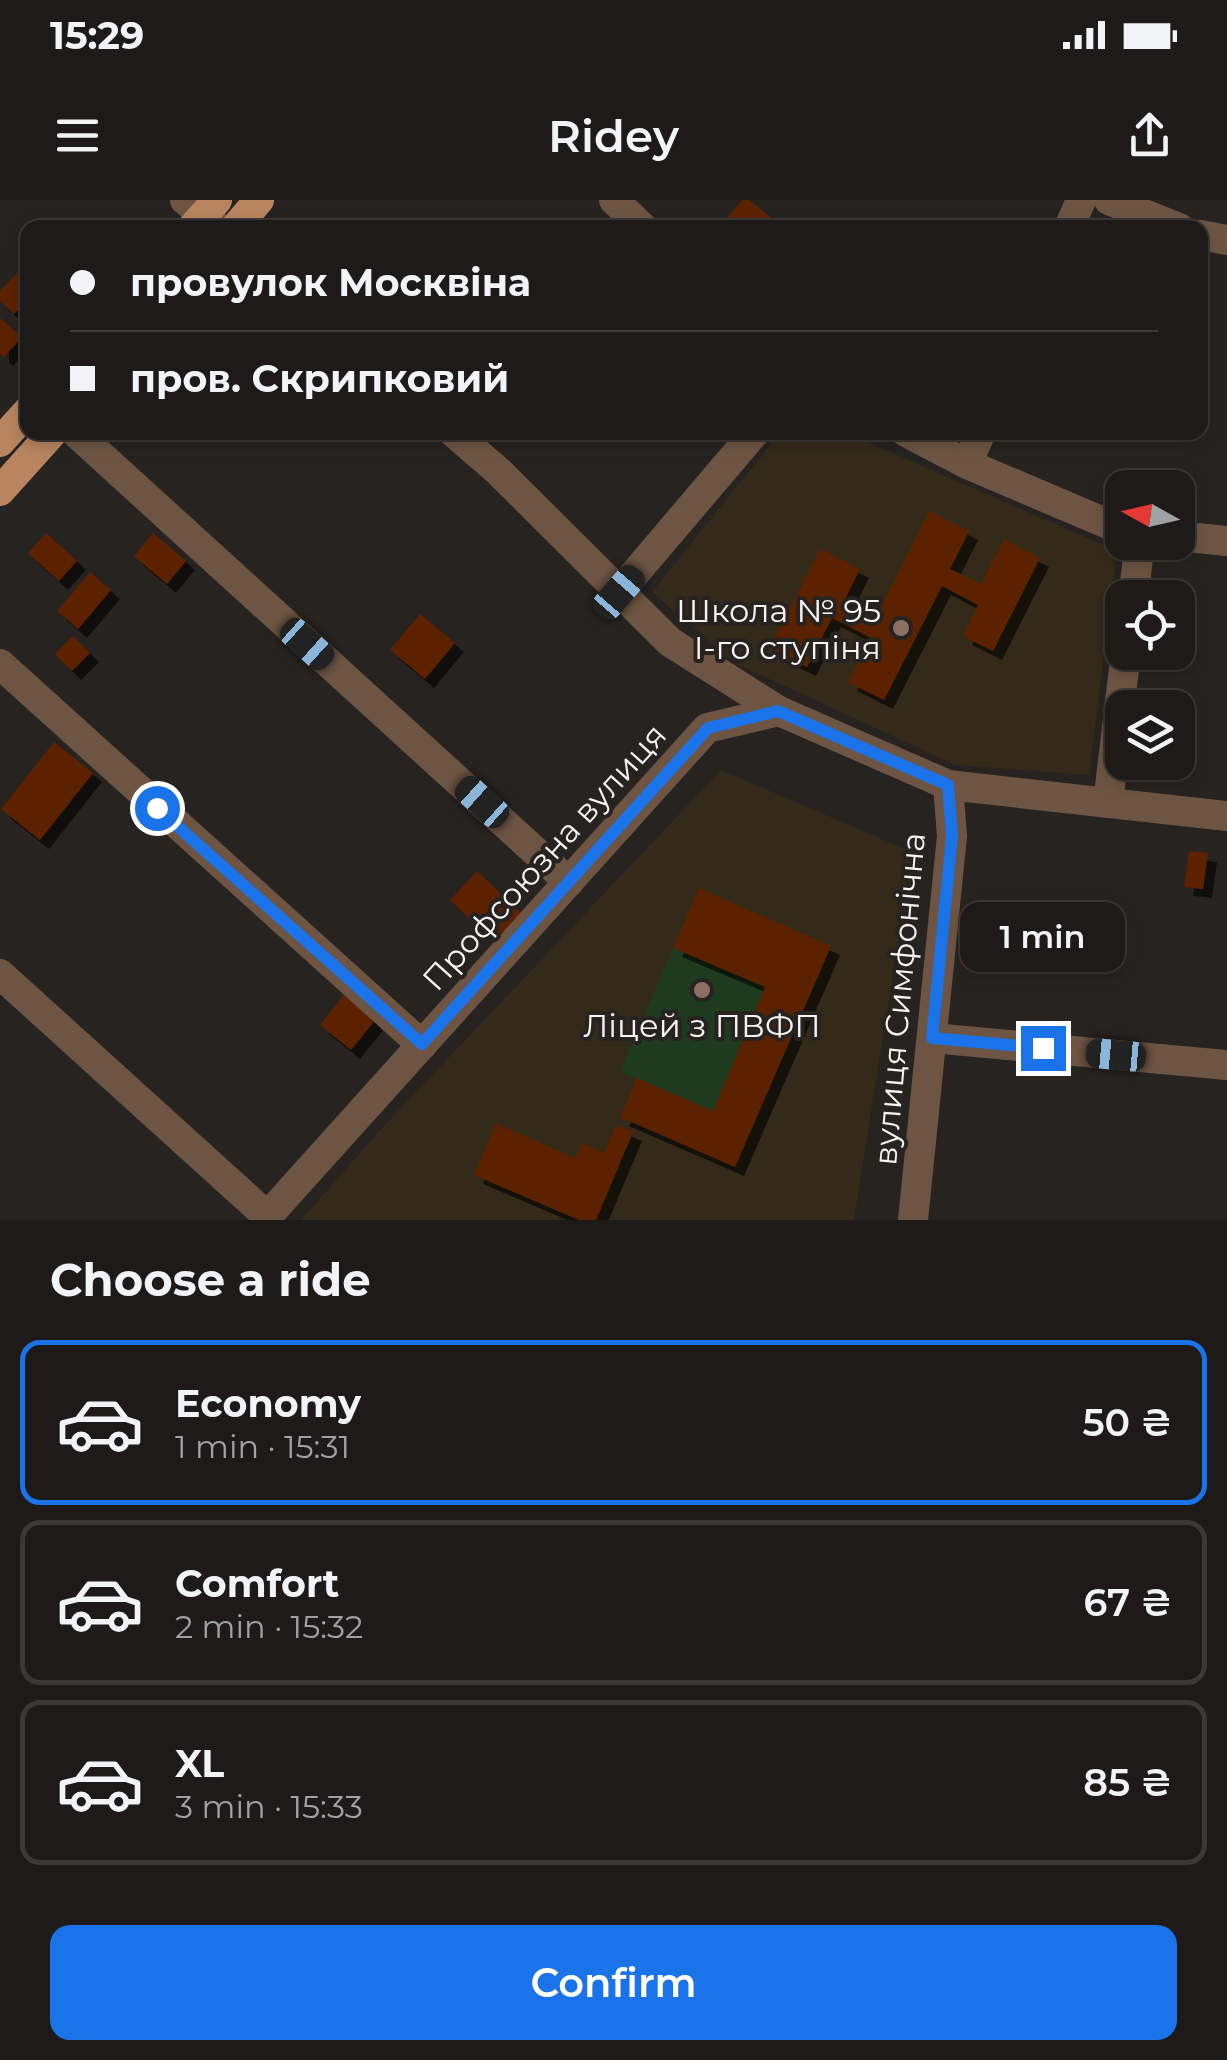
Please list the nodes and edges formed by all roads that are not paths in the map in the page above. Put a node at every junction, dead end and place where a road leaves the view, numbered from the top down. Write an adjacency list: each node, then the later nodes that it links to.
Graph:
1 (260, 200): 4 (main road)
2 (614, 200): 5 (street)
3 (1109, 200): 6 (street)
4 (241, 220)
5 (635, 220)
6 (1159, 220)
7 (20, 420): 14 (main road)
8 (45, 440): 16 (main road)
9 (84, 440): 27 (street)
10 (462, 440): 20 (street)
11 (748, 440): 20 (street)
12 (921, 440): 15 (street)
13 (978, 440): 15 (street)
14 (0, 442)
15 (967, 464): 17 (street)
16 (0, 491)
17 (1105, 523)
18 (1195, 537): 19 (street)
19 (1227, 540)
20 (619, 592): 23 (street)
21 (0, 664): 30 (street)
22 (1124, 670): 25 (street)
23 (778, 711): 24 (street); 27 (street, Профсоюзна вулиця)
24 (948, 785): 25 (street); 29 (street, вулиця Симфонічна)
25 (1108, 803): 26 (street)
26 (1227, 816)
27 (569, 882): 30 (street, Профсоюзна вулиця)
28 (0, 974): 32 (street)
29 (932, 1038): 31 (street); 33 (street, вулиця Симфонічна)
30 (422, 1044): 32 (street, Профсоюзна вулиця)
31 (1227, 1065)
32 (265, 1218)
33 (913, 1220)

